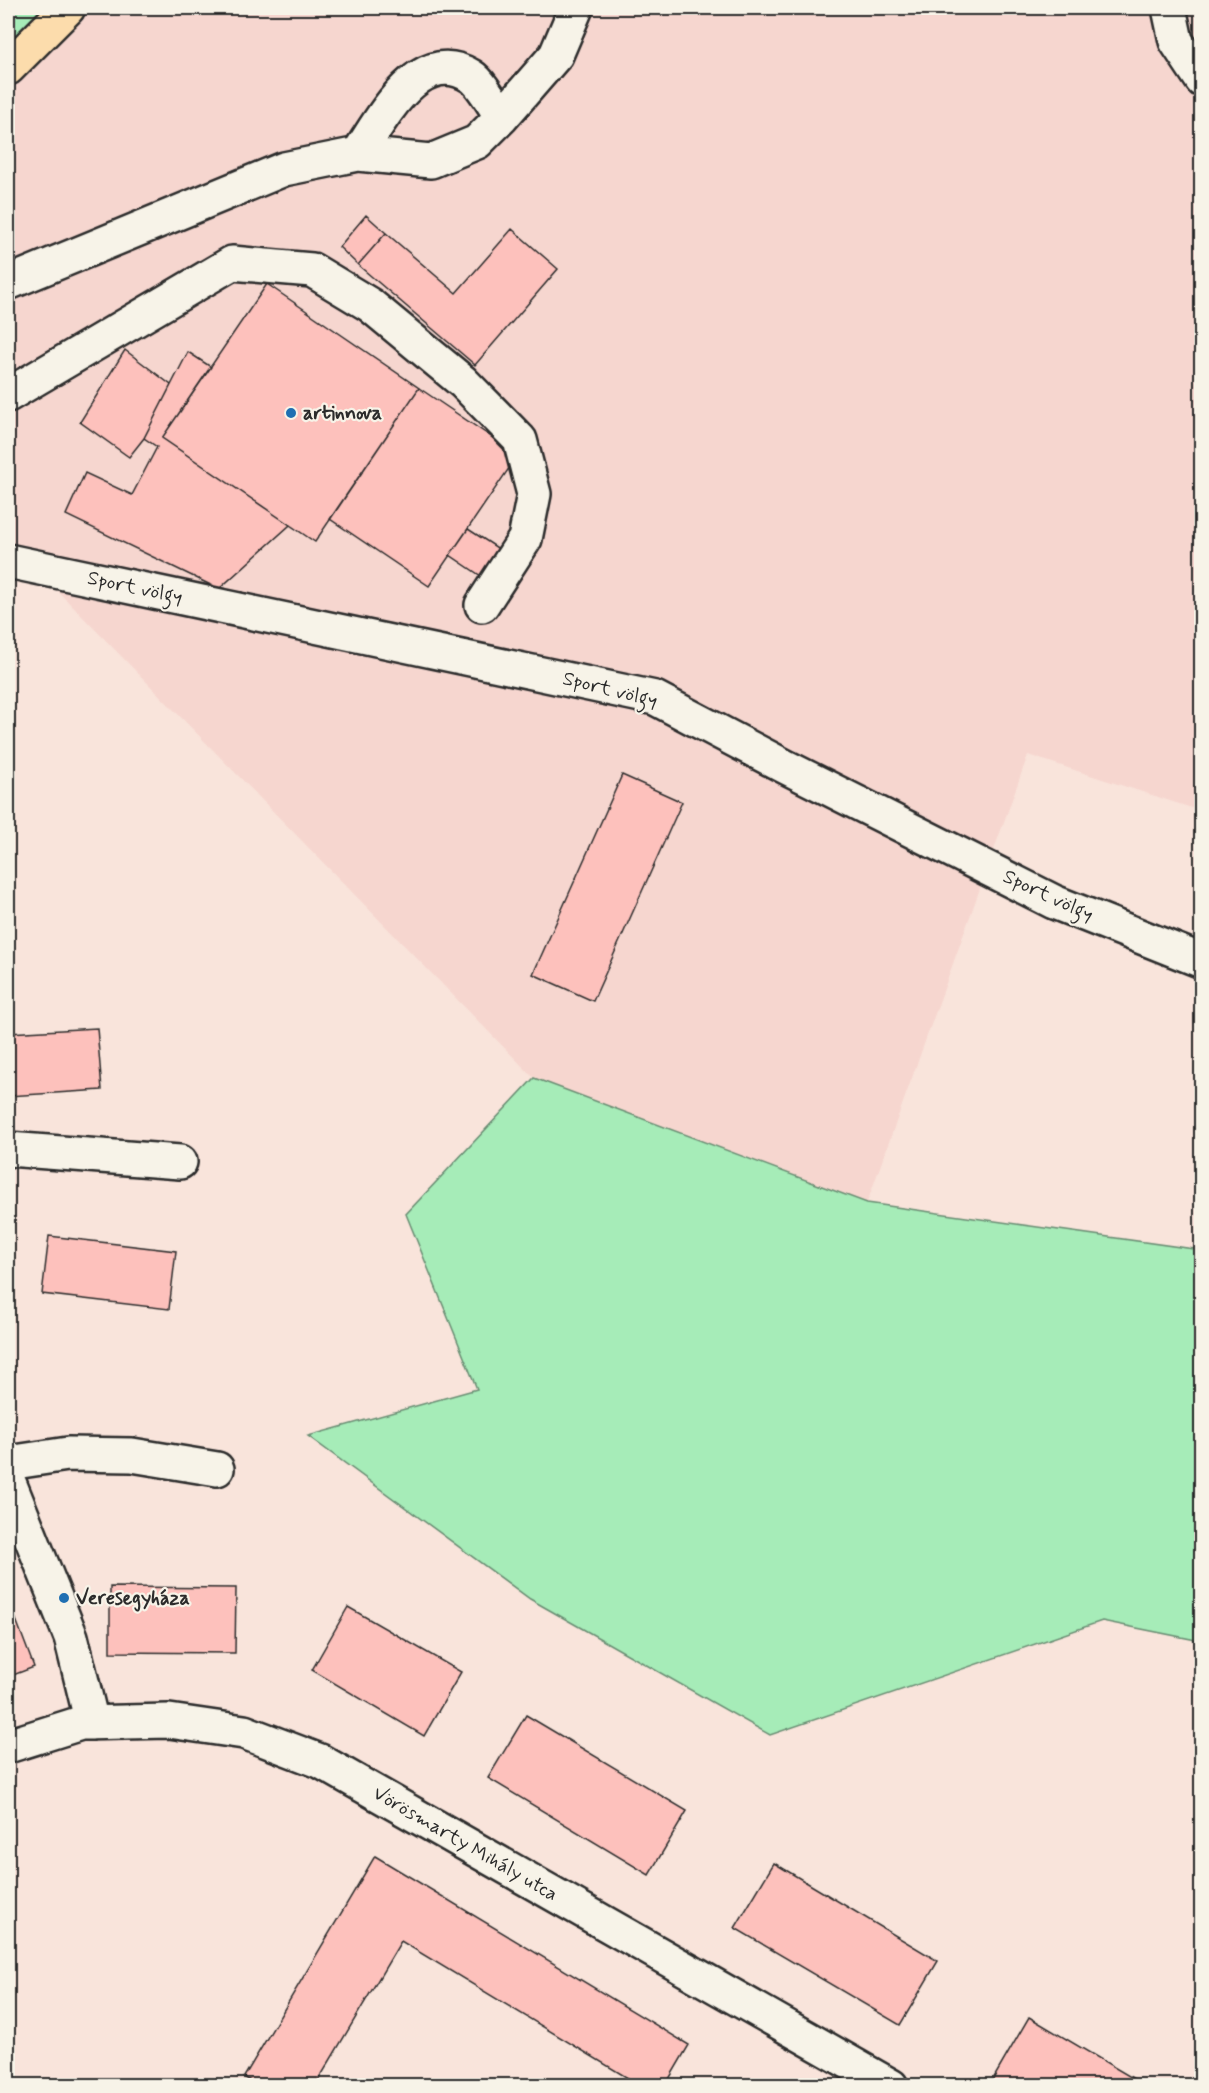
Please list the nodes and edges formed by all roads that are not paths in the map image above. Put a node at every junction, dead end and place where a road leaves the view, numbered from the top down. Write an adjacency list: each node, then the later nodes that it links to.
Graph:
1 (68, 8): 4 (main road)
2 (576, 8): 6 (street)
3 (1169, 8): 5 (street)
4 (8, 68)
5 (1202, 80)
6 (502, 117): 7 (street); 7 (street)
7 (358, 154): 8 (street)
8 (8, 284)
9 (8, 395): 11 (street)
10 (8, 561): 12 (street, Sport völgy)
11 (482, 605)
12 (1202, 961)
13 (8, 1149): 14 (street)
14 (180, 1162)
15 (8, 1463): 16 (street)
16 (217, 1469)
17 (8, 1480): 18 (street)
18 (92, 1723): 19 (street, Vörösmarty Mihály utca); 20 (street, Vörösmarty Mihály utca)
19 (8, 1746)
20 (891, 2085)

